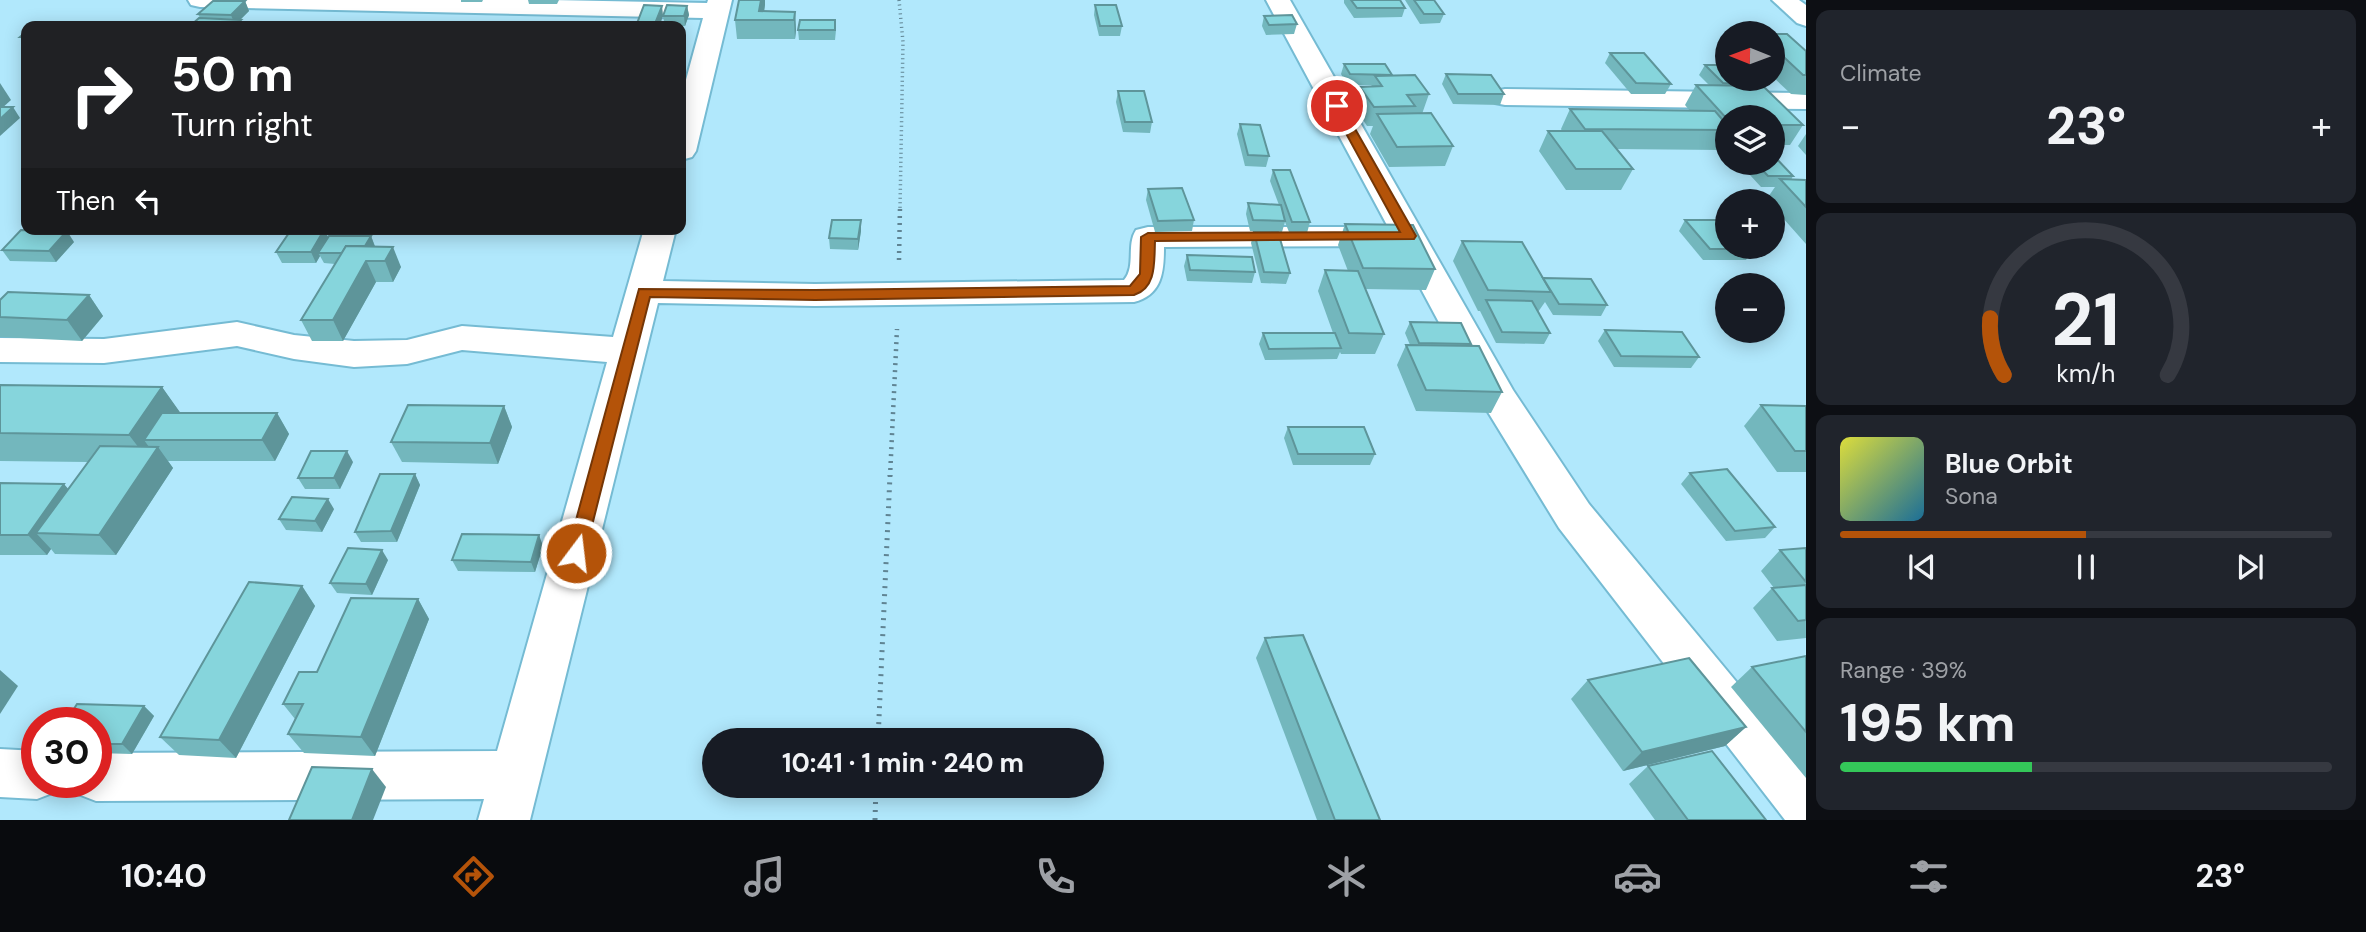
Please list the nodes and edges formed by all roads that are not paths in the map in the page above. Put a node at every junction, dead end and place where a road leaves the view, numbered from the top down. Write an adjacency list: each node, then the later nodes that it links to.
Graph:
1 (200, 0): 4 (street)
2 (1278, 0): 10 (street)
3 (1784, 0): 5 (street)
4 (719, 5): 8 (street)
5 (1806, 18)
6 (1505, 97): 7 (street)
7 (1806, 101)
8 (686, 132)
9 (658, 235): 11 (street)
10 (1409, 236): 11 (street); 18 (street)
11 (644, 292): 13 (street)
12 (0, 350): 13 (street)
13 (629, 351): 17 (street)
14 (0, 774): 15 (street)
15 (21, 775)
16 (112, 778): 17 (street)
17 (510, 797)
18 (1806, 806)

